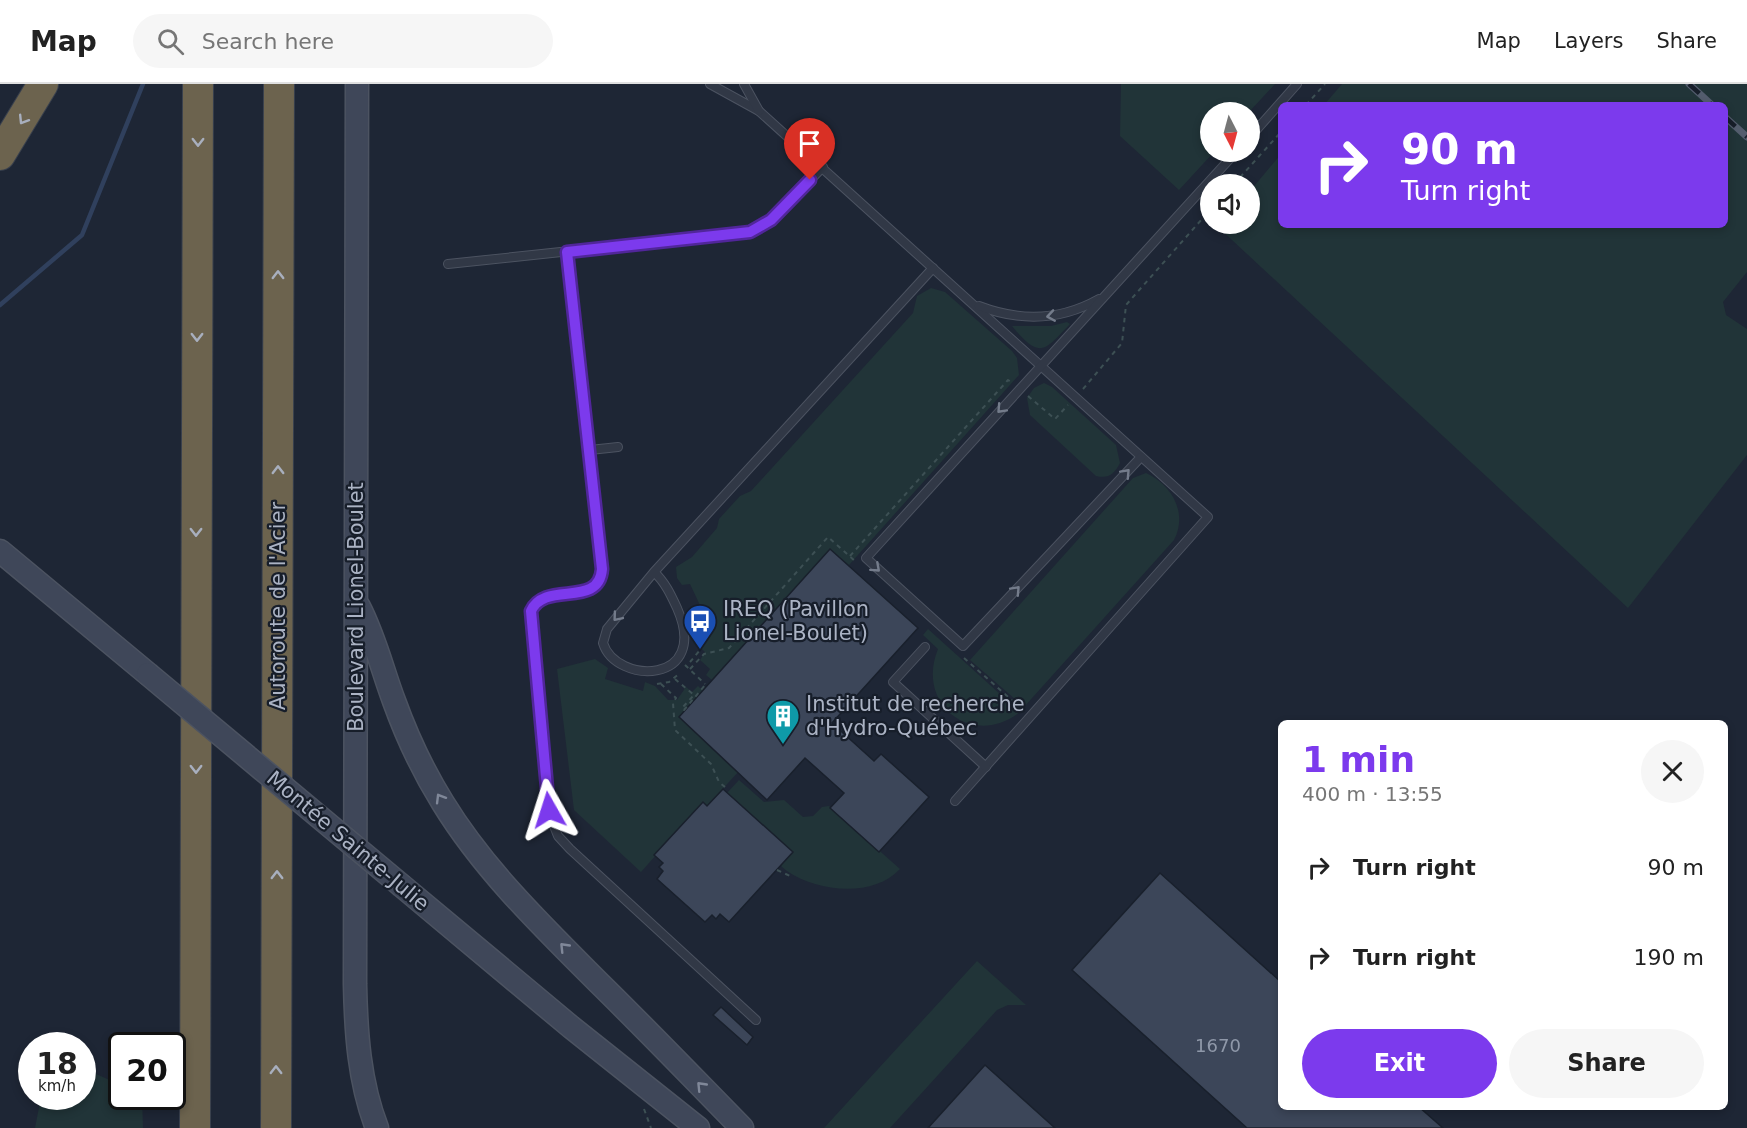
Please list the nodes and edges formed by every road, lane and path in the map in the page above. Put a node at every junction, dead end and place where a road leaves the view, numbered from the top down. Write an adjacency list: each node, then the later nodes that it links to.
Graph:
1 (43, 84): 15 (highway, one-way to 15)
2 (198, 84): 52 (highway, one-way to 52)
3 (279, 84): 53 (highway, Autoroute de l'Acier, one-way to 3)
4 (357, 84): 37 (main road, Boulevard Lionel-Boulet)
5 (710, 84): 12 (lane)
6 (744, 84): 12 (lane)
7 (1297, 84): 9 (lane)
8 (1325, 84): 10 (path)
9 (1281, 102)
10 (1309, 102)
11 (1278, 105): 13 (lane)
12 (759, 111): 17 (lane)
13 (1260, 125)
14 (1278, 135): 18 (path)
15 (0, 155)
16 (1227, 162): 23 (lane)
17 (823, 167): 20 (lane); 22 (lane)
18 (1243, 174)
19 (1200, 221): 27 (path)
20 (567, 252): 21 (lane); 31 (lane)
21 (448, 264)
22 (933, 268): 24 (lane); 36 (lane)
23 (1105, 296): 24 (lane, one-way to 24); 25 (lane)
24 (975, 304): 25 (lane)
25 (1041, 366): 32 (lane); 32 (lane, one-way to 32)
26 (1013, 384): 34 (path)
27 (1083, 389)
28 (1028, 396): 29 (path)
29 (1070, 404)
30 (618, 447): 31 (lane)
31 (590, 450): 50 (lane)
32 (1142, 456): 45 (lane)
33 (0, 551): 51 (main road, Montée Sainte-Julie, bridge)
34 (850, 556): 35 (path); 41 (path)
35 (859, 565)
36 (654, 572): 36 (lane, one-way to 36)
37 (357, 603): 54 (main road, Boulevard Lionel-Boulet); 58 (main road, one-way to 37)
38 (926, 647): 45 (lane)
39 (958, 653): 44 (path)
40 (684, 664): 41 (path)
41 (690, 669): 42 (path)
42 (675, 679)
43 (661, 684): 46 (path)
44 (1023, 710)
45 (986, 767): 47 (lane)
46 (725, 787)
47 (955, 801)
48 (777, 870): 49 (path)
49 (790, 876)
50 (756, 1020)
51 (649, 1102): 55 (path); 56 (main road); 57 (main road, Montée Sainte-Julie)
52 (195, 1128)
53 (276, 1128)
54 (377, 1128)
55 (651, 1128)
56 (674, 1128)
57 (698, 1128)
58 (742, 1128)

